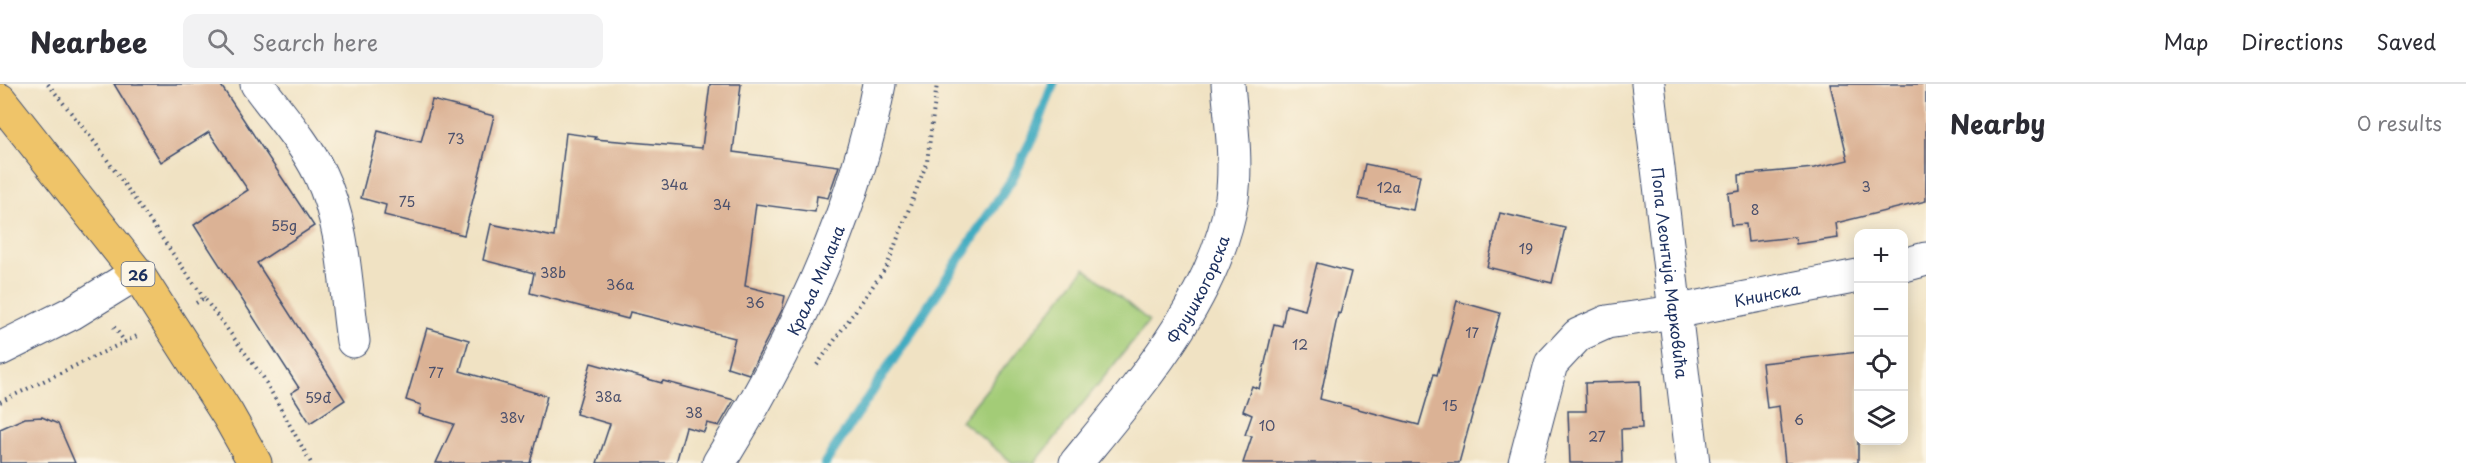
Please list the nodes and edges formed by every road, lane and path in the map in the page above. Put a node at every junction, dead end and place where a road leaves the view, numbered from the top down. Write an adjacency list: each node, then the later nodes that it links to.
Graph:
1 (48, 84): 12 (path)
2 (256, 84): 14 (street)
3 (879, 84): 18 (street, Краља Милана)
4 (937, 84): 16 (path)
5 (1228, 84): 19 (street, Фрушкогорска)
6 (1648, 84): 13 (street, Попа Леонтија Марковића)
7 (0, 100): 10 (main road, 26)
8 (1926, 259): 9 (street)
9 (1908, 264)
10 (137, 273): 15 (street); 17 (main road, 26)
11 (1854, 277): 13 (street, Книнска)
12 (204, 298)
13 (1674, 312): 20 (street, Книнска); 21 (street, Попа Леонтија Марковића)
14 (353, 341)
15 (0, 349)
16 (813, 369)
17 (255, 463)
18 (719, 463)
19 (1076, 463)
20 (1525, 463)
21 (1693, 463)

